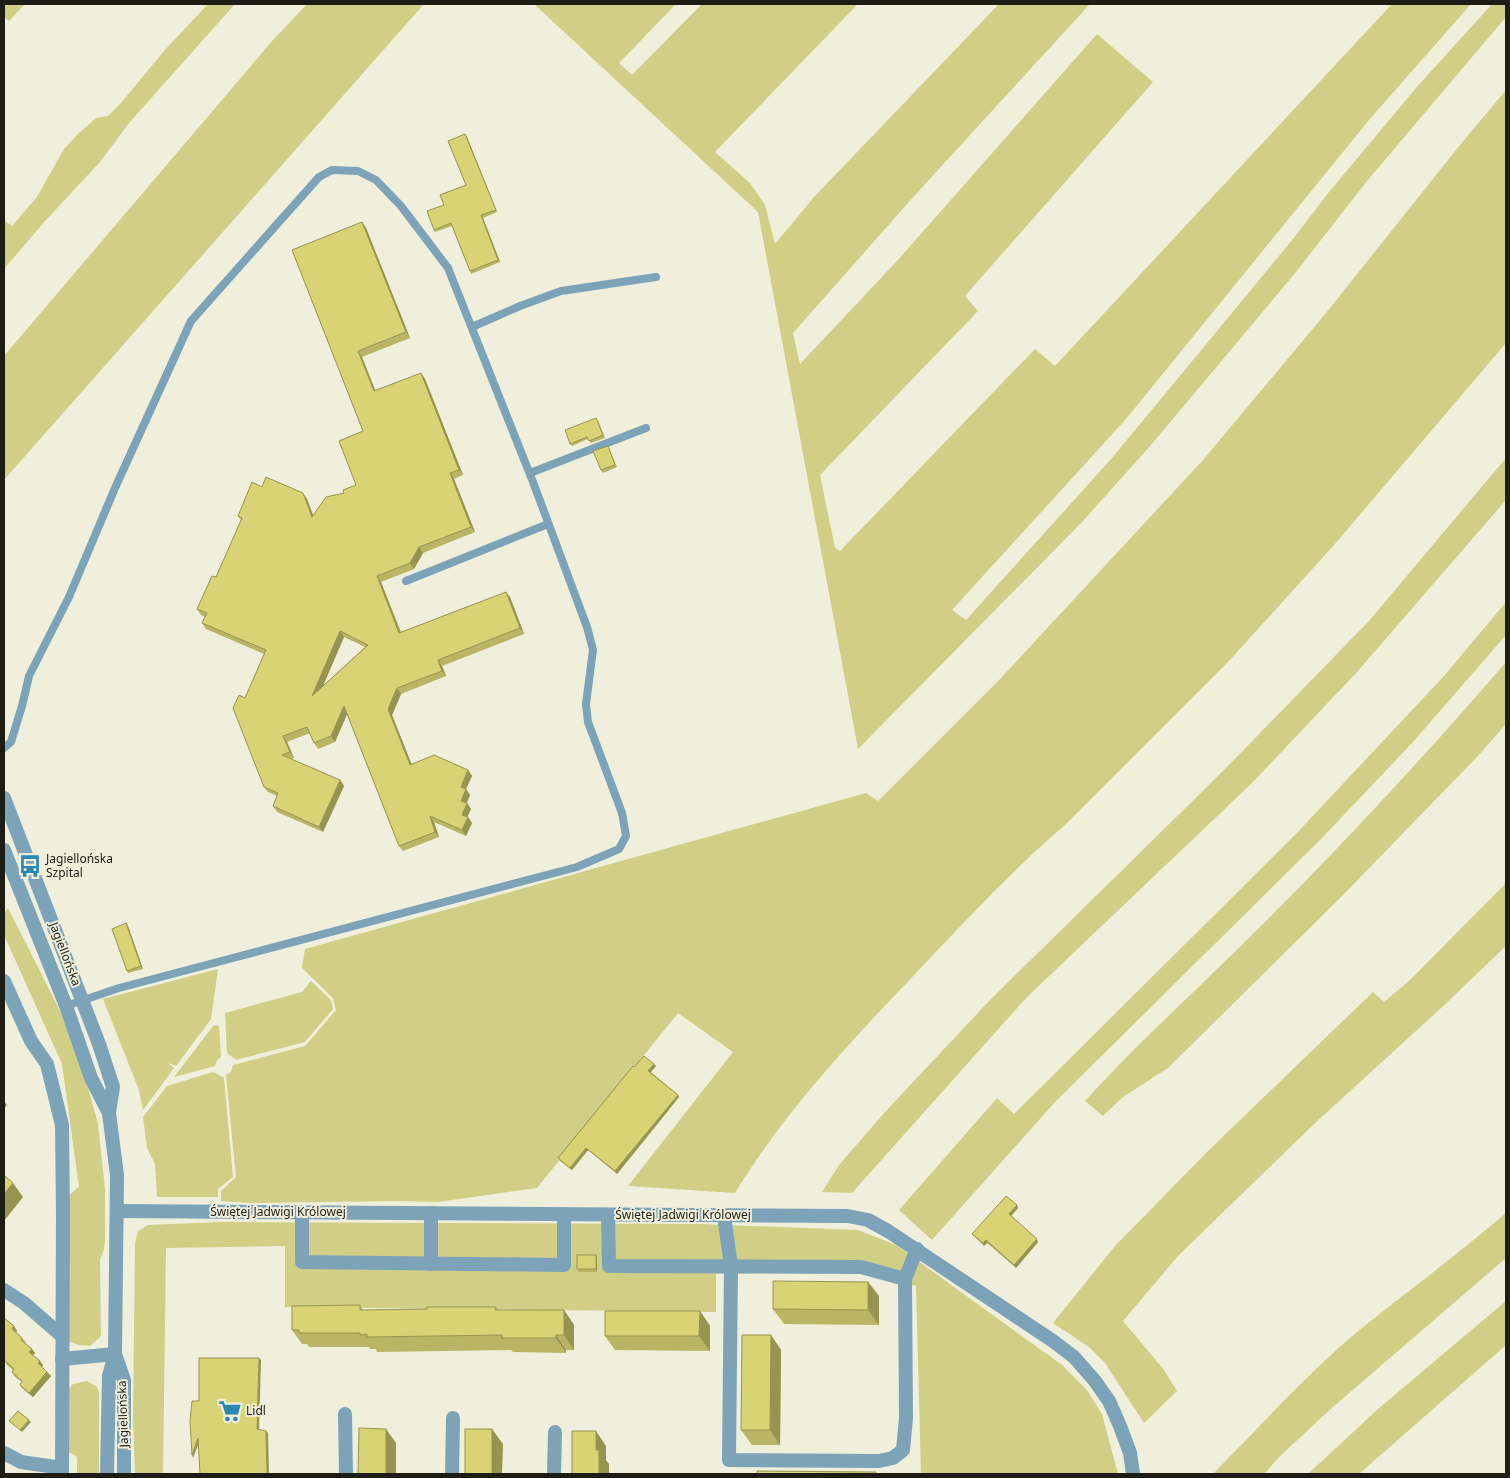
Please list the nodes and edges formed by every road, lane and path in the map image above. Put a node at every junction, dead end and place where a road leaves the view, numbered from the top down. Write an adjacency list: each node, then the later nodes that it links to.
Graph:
1 (656, 277): 2 (lane)
2 (472, 327): 4 (lane); 7 (lane)
3 (646, 428): 4 (lane)
4 (530, 473): 5 (lane)
5 (548, 524): 6 (lane); 11 (lane)
6 (406, 581)
7 (4, 748)
8 (4, 798): 11 (street, Jagiellońska)
9 (4, 850): 12 (street, Jagiellońska)
10 (4, 981): 25 (street)
11 (82, 1000): 12 (lane); 13 (street, Jagiellońska)
12 (66, 1006): 13 (street, Jagiellońska)
13 (109, 1113): 14 (street, Jagiellońska)
14 (117, 1211): 15 (street, Świętej Jadwigi Królowej); 26 (street, Jagiellońska)
15 (302, 1212): 16 (street, Świętej Jadwigi Królowej); 21 (street)
16 (431, 1213): 17 (street, Świętej Jadwigi Królowej); 21 (street)
17 (564, 1214): 18 (street, Świętej Jadwigi Królowej); 21 (street)
18 (608, 1215): 19 (street, Świętej Jadwigi Królowej); 22 (street)
19 (724, 1216): 20 (street, Świętej Jadwigi Królowej); 22 (street)
20 (917, 1249): 23 (street); 38 (street, Świętej Jadwigi Królowej)
21 (431, 1264)
22 (730, 1266): 23 (street); 23 (street)
23 (905, 1279)
24 (4, 1290): 25 (street)
25 (62, 1336): 27 (street)
26 (115, 1354): 27 (street); 33 (street, Jagiellońska); 34 (street, Jagiellońska)
27 (62, 1359): 32 (street)
28 (345, 1414): 35 (street)
29 (453, 1418): 36 (street)
30 (555, 1432): 37 (street)
31 (4, 1453): 32 (street)
32 (62, 1471)
33 (107, 1474)
34 (124, 1474)
35 (346, 1474)
36 (452, 1474)
37 (554, 1474)
38 (1133, 1474)

